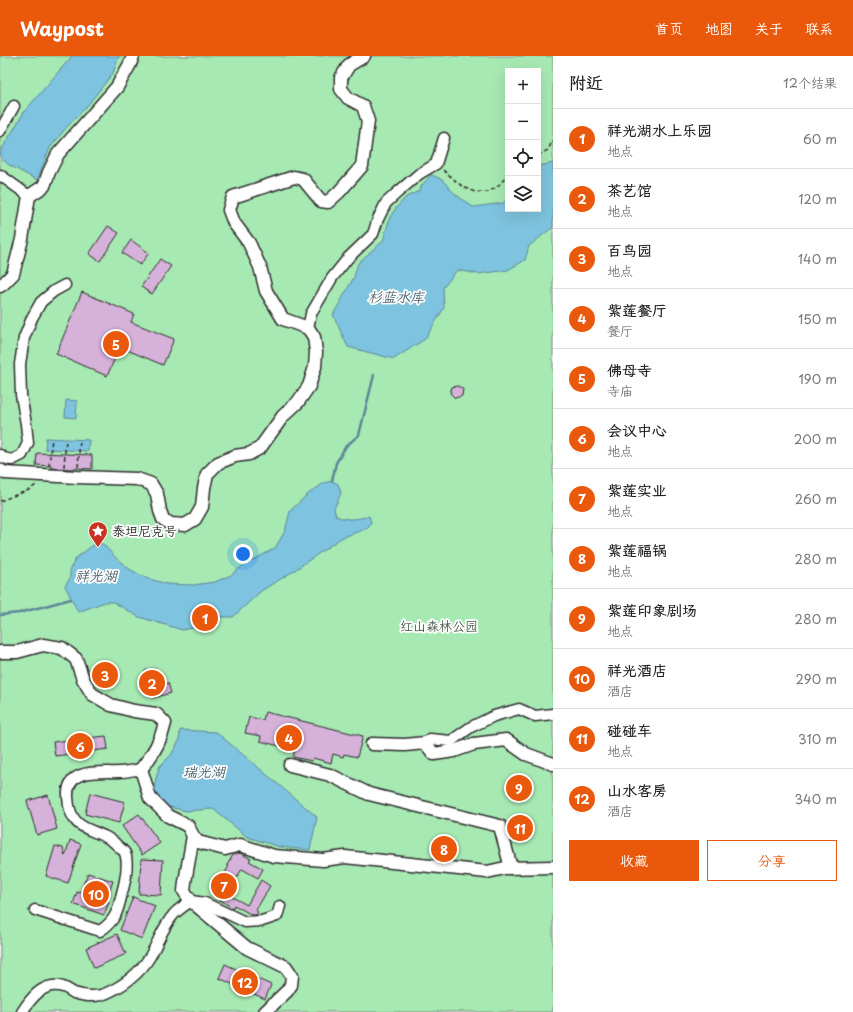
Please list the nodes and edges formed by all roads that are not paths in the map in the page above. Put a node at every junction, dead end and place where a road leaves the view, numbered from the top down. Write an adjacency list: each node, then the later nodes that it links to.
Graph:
1 (133, 56): 7 (street)
2 (364, 56): 10 (street)
3 (14, 106): 4 (street)
4 (0, 131)
5 (444, 138): 10 (street)
6 (0, 175): 7 (street)
7 (29, 196): 8 (street)
8 (0, 286)
9 (65, 286): 11 (street)
10 (308, 328): 12 (street)
11 (0, 456)
12 (0, 470)
13 (0, 652): 19 (street)
14 (553, 714): 15 (street)
15 (425, 743): 16 (street); 17 (street)
16 (372, 744)
17 (553, 764)
18 (290, 765): 22 (street)
19 (141, 769): 20 (street); 25 (street)
20 (193, 836): 22 (street); 23 (street)
21 (553, 867): 22 (street)
22 (511, 868)
23 (191, 901): 24 (street); 26 (street); 27 (street)
24 (280, 906)
25 (35, 910)
26 (22, 1012)
27 (266, 1012)

